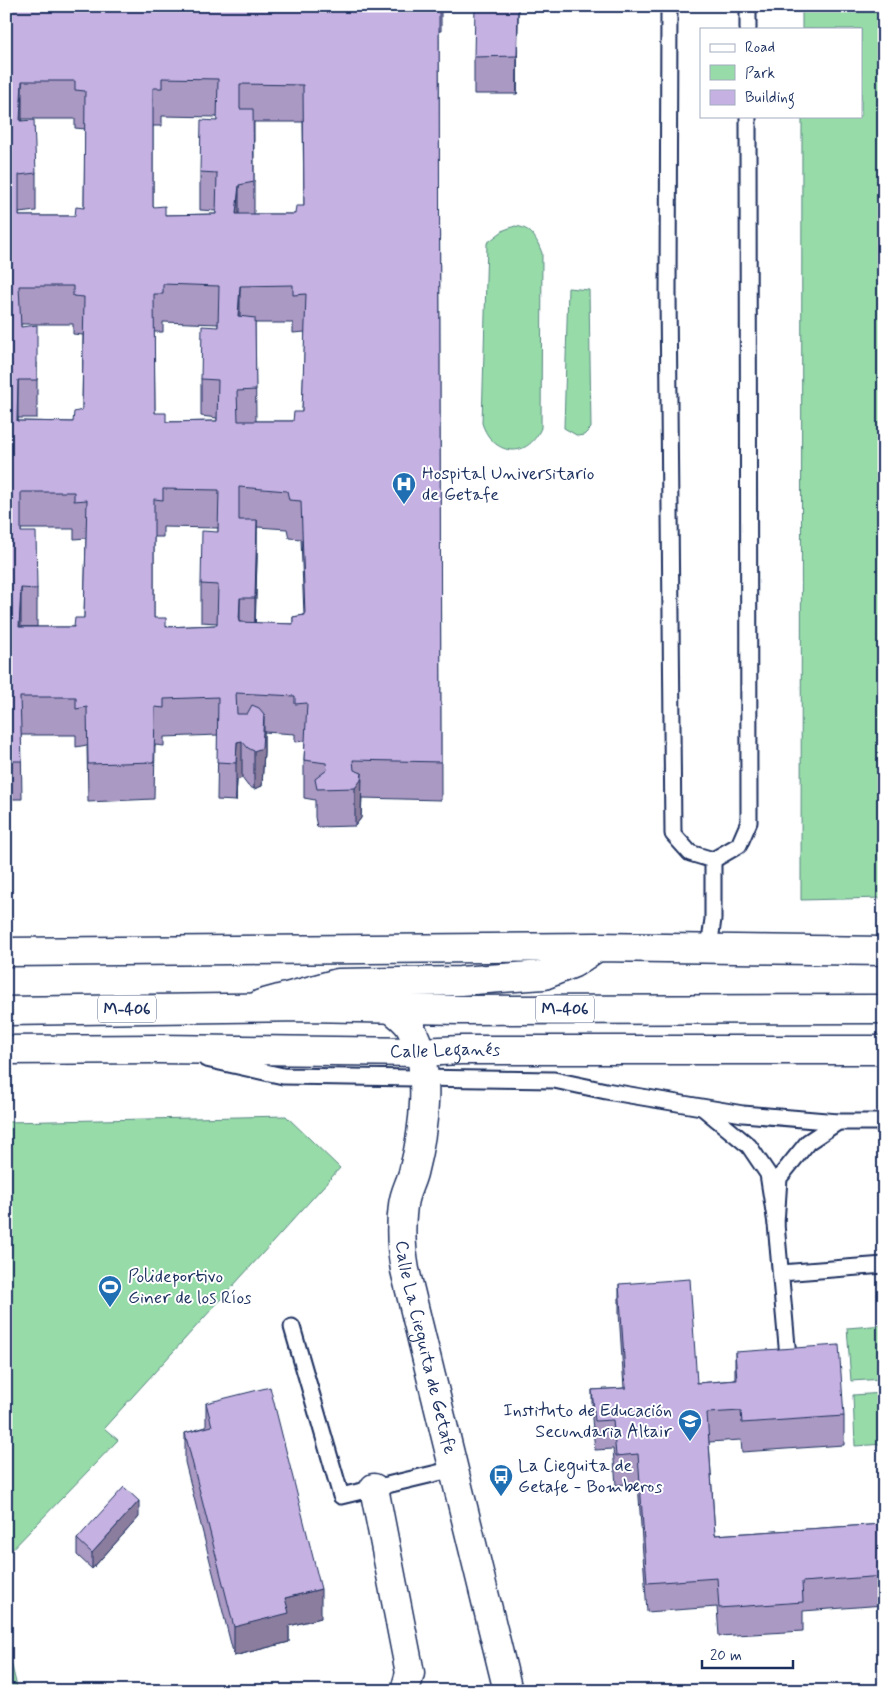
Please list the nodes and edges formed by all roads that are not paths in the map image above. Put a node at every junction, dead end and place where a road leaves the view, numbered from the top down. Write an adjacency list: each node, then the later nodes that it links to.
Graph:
1 (669, 6): 5 (lane)
2 (748, 6): 3 (lane)
3 (748, 28)
4 (748, 118): 5 (lane)
5 (713, 860): 7 (lane)
6 (597, 947): 7 (main road); 9 (main road); 10 (main road)
7 (710, 949): 8 (main road)
8 (884, 950)
9 (6, 952)
10 (247, 1008): 11 (main road, M-406); 13 (main road, M-406)
11 (391, 1008): 12 (main road, M-406); 16 (main road, Calle La Cieguita de Getafe)
12 (884, 1009)
13 (6, 1011)
14 (6, 1050): 16 (main road, Calle Leganés)
15 (884, 1050): 16 (main road, Calle Leganés)
16 (421, 1065): 17 (lane); 25 (main road, Calle La Cieguita de Getafe)
17 (701, 1107): 18 (lane); 20 (lane)
18 (838, 1122): 19 (lane); 20 (lane)
19 (883, 1122)
20 (776, 1224): 22 (lane)
21 (884, 1265): 22 (lane)
22 (780, 1273): 24 (lane)
23 (292, 1327): 26 (lane)
24 (788, 1357)
25 (454, 1470): 26 (lane); 28 (main road, Calle La Cieguita de Getafe)
26 (374, 1488): 27 (main road)
27 (405, 1691)
28 (508, 1691)

